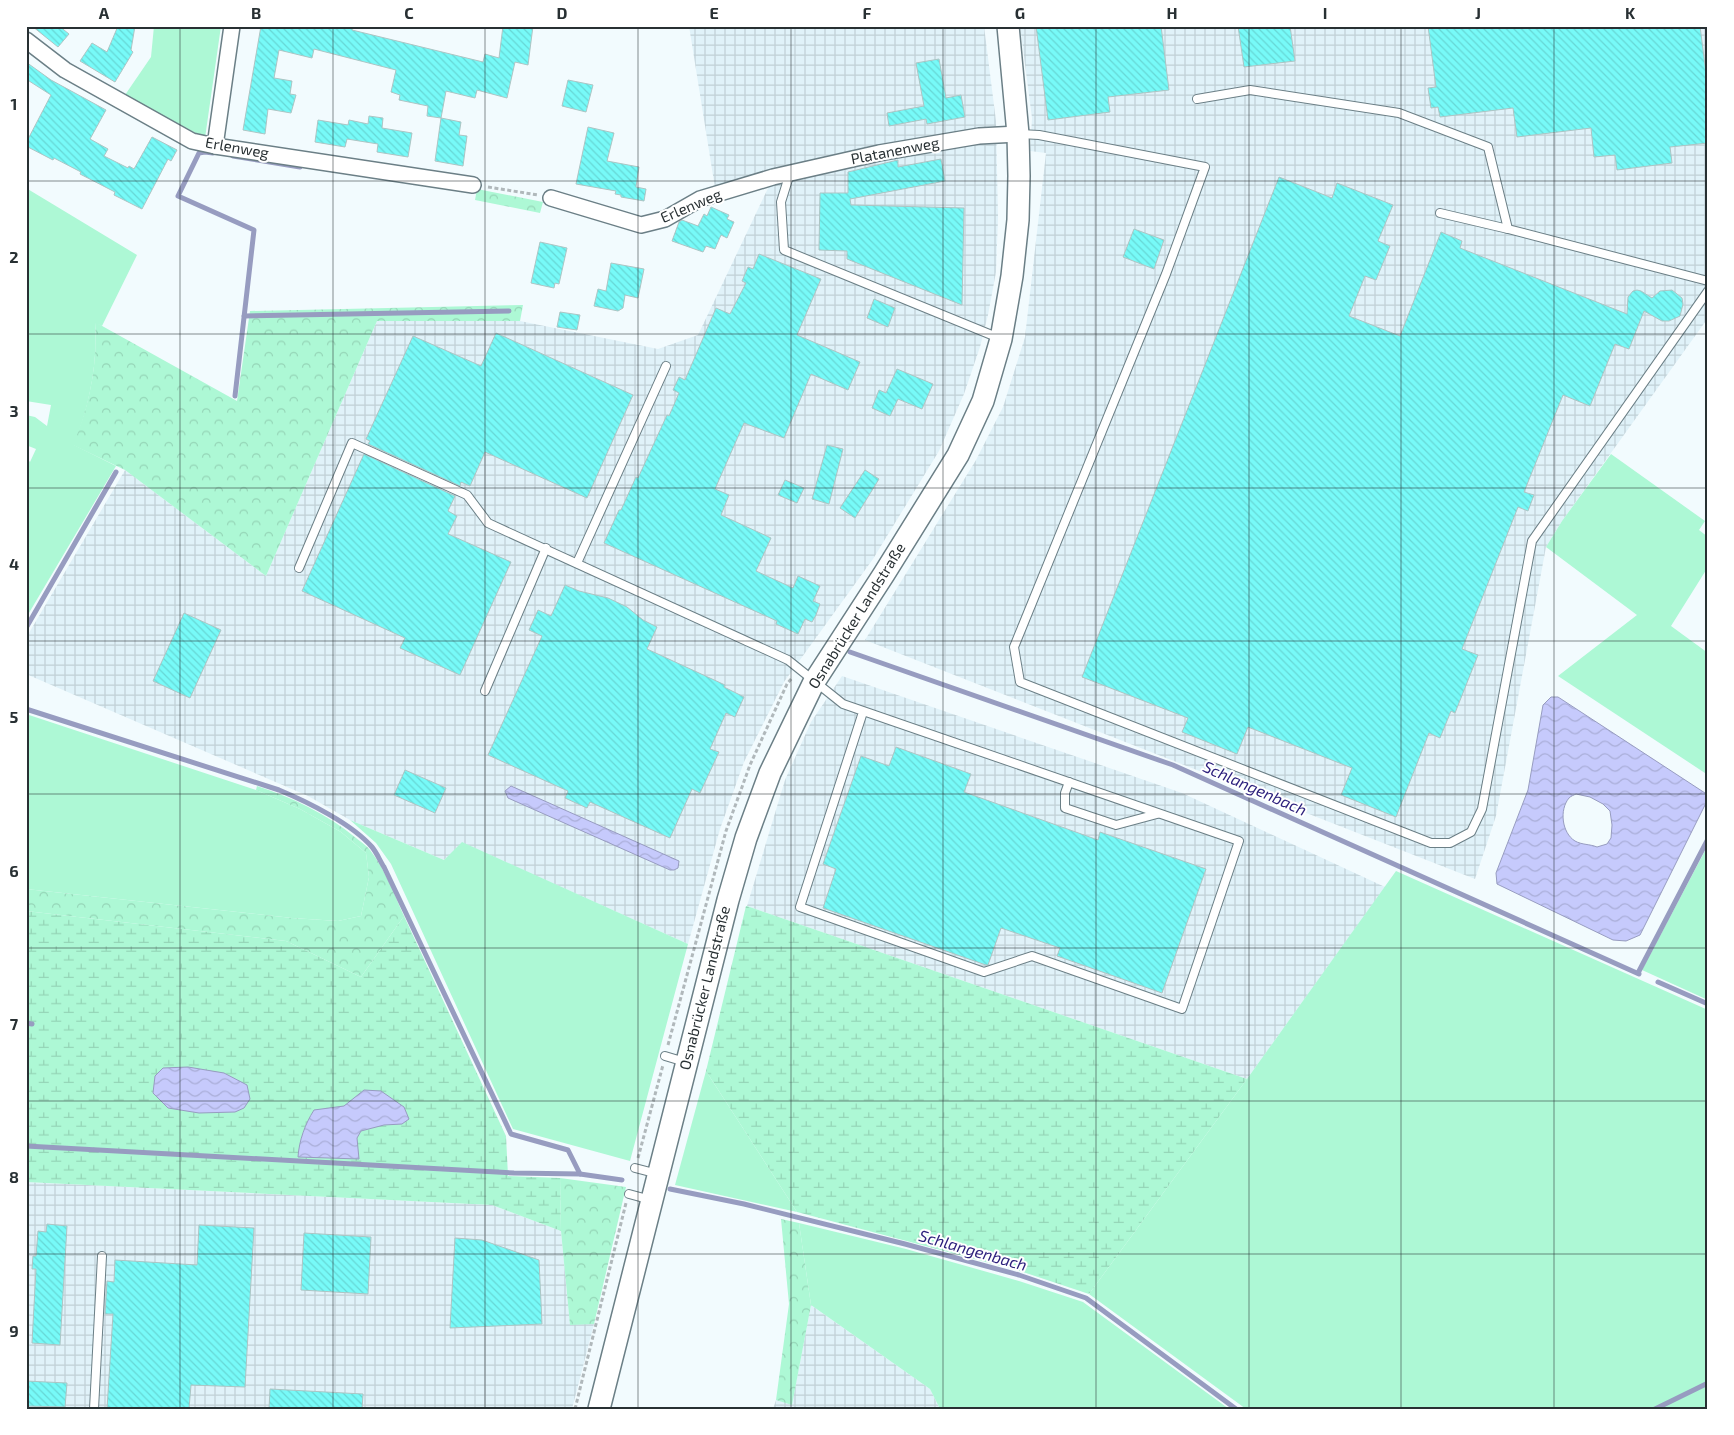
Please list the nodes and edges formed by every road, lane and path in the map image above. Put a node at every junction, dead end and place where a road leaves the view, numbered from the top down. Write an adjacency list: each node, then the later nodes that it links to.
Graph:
1 (232, 26): 6 (street)
2 (1008, 26): 5 (street, Osnabrücker Landstraße)
3 (26, 40): 6 (street, Erlenweg)
4 (1197, 99): 12 (lane)
5 (1018, 134): 7 (street, Platanenweg); 14 (lane); 15 (street, Osnabrücker Landstraße)
6 (215, 146): 9 (street, Erlenweg)
7 (790, 173): 8 (street, Platanenweg); 15 (lane)
8 (772, 177): 10 (street, Erlenweg)
9 (473, 185): 10 (path)
10 (551, 198)
11 (1440, 213): 12 (lane)
12 (1508, 229): 13 (lane)
13 (1708, 281)
14 (1708, 291)
15 (1001, 339): 20 (street, Osnabrücker Landstraße)
16 (666, 366): 18 (lane)
17 (546, 548): 18 (lane); 19 (lane); 21 (lane)
18 (577, 563): 20 (lane)
19 (299, 568)
20 (814, 682): 22 (lane); 26 (street, Osnabrücker Landstraße)
21 (485, 691)
22 (863, 712): 23 (lane); 24 (lane)
23 (1069, 782): 24 (lane); 24 (lane)
24 (1158, 814)
25 (665, 1056): 26 (lane)
26 (686, 1062): 28 (street, Osnabrücker Landstraße)
27 (636, 1168): 28 (lane)
28 (658, 1174): 30 (street, Osnabrücker Landstraße)
29 (628, 1194): 30 (lane)
30 (652, 1200): 33 (street, Osnabrücker Landstraße)
31 (102, 1256): 32 (lane)
32 (94, 1409)
33 (599, 1409)

